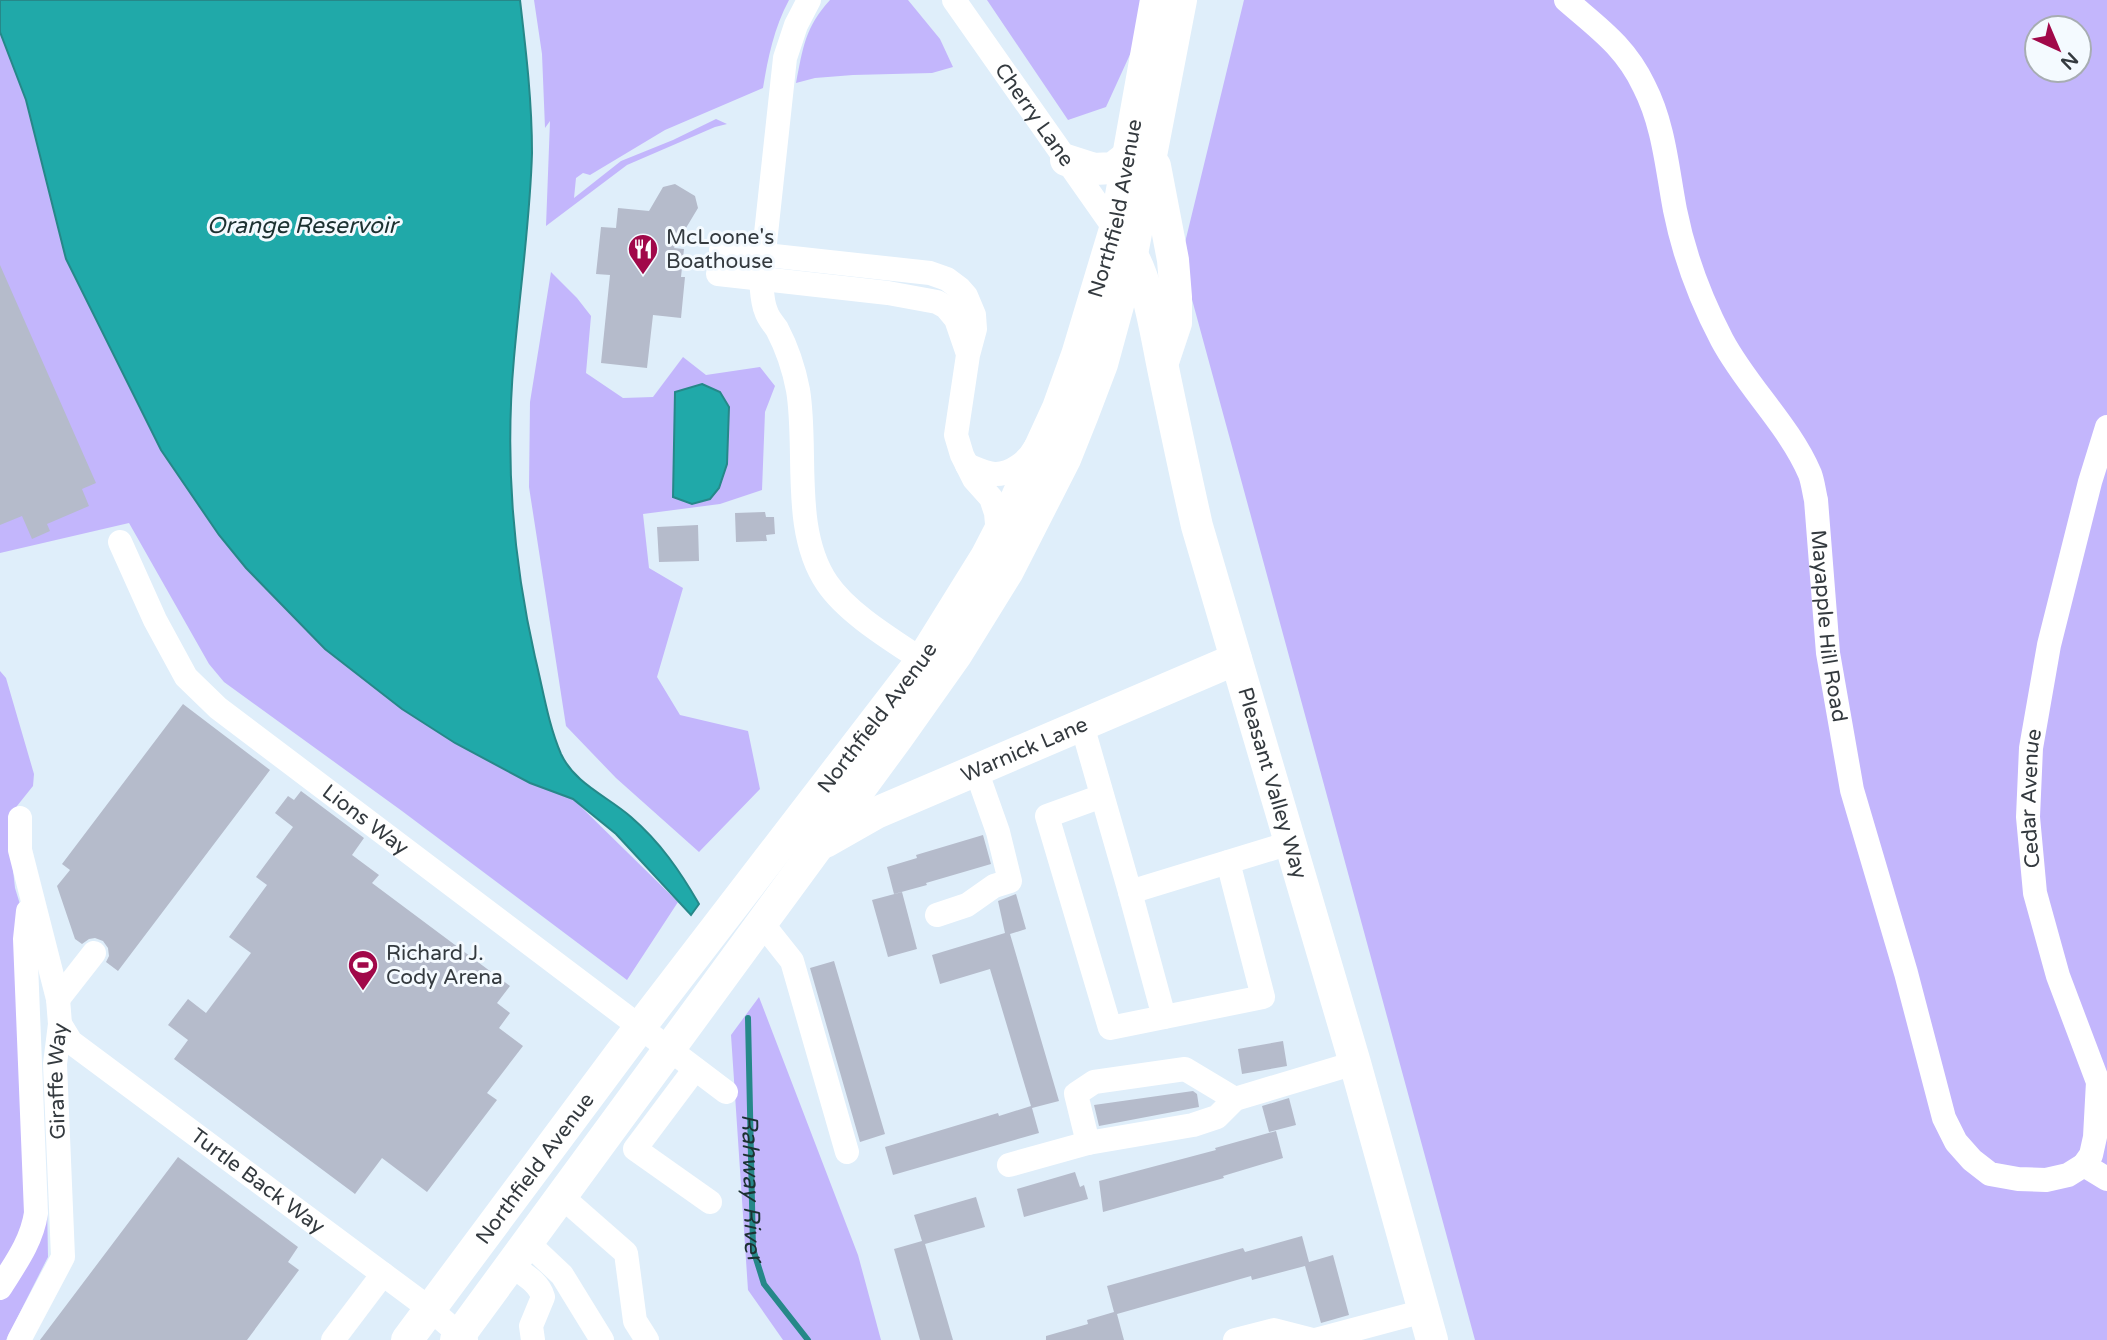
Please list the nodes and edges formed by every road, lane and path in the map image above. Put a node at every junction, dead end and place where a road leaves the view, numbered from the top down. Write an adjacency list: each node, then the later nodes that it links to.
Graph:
1 (809, 0): 9 (street)
2 (954, 0): 7 (street, Cherry Lane)
3 (1156, 0): 6 (main road, Northfield Avenue)
4 (1181, 0): 6 (main road, Northfield Avenue)
5 (1566, 0): 46 (street, Mayapple Hill Road)
6 (1140, 153): 7 (main road); 8 (main road, Northfield Avenue); 12 (main road)
7 (1066, 160): 8 (street, Cherry Lane)
8 (1123, 241): 12 (main road, Pleasant Valley Way); 13 (main road, Northfield Avenue); 22 (main road, Northfield Avenue)
9 (764, 255): 10 (street); 10 (street); 11 (street)
10 (761, 280): 11 (street); 19 (street)
11 (968, 355): 15 (street)
12 (1162, 364): 18 (main road, Pleasant Valley Way)
13 (1058, 408): 15 (street); 16 (main road, Northfield Avenue)
14 (2107, 427): 40 (street, Cedar Avenue)
15 (967, 465): 16 (street)
16 (998, 535): 19 (main road, Northfield Avenue)
17 (120, 542): 36 (street, Lions Way)
18 (1236, 659): 20 (main road, Warnick Lane); 25 (main road, Pleasant Valley Way)
19 (922, 660): 22 (main road, Northfield Avenue)
20 (1082, 725): 21 (main road, Warnick Lane); 23 (street)
21 (976, 770): 26 (main road, Warnick Lane); 30 (street)
22 (841, 789): 26 (main road, Northfield Avenue); 36 (main road, Northfield Avenue)
23 (1102, 796): 28 (street); 34 (street)
24 (20, 818): 29 (street, Giraffe Way)
25 (1290, 843): 27 (street); 38 (main road, Pleasant Valley Way)
26 (817, 846): 31 (main road, Northfield Avenue)
27 (1228, 862): 28 (street); 34 (street)
28 (1129, 892): 34 (street)
29 (30, 893): 33 (street, Giraffe Way); 51 (street)
30 (937, 915)
31 (761, 922): 37 (main road, Northfield Avenue); 44 (street)
32 (94, 953): 33 (street)
33 (58, 999): 35 (street, Giraffe Way)
34 (1164, 1017)
35 (60, 1024): 50 (street, Turtle Back Way); 57 (street, Giraffe Way)
36 (640, 1027): 37 (street, Lions Way); 54 (main road, Northfield Avenue)
37 (668, 1049): 39 (street, Lions Way); 47 (main road, Northfield Avenue)
38 (1355, 1063): 42 (street); 55 (main road, Pleasant Valley Way)
39 (695, 1069): 41 (street, Lions Way); 48 (street)
40 (2103, 1088): 46 (street, Cedar Avenue)
41 (726, 1093)
42 (1235, 1099): 43 (street); 43 (street)
43 (1088, 1143): 45 (street)
44 (848, 1152)
45 (1009, 1165)
46 (2098, 1174)
47 (561, 1196): 49 (main road, Northfield Avenue); 62 (street)
48 (710, 1202)
49 (520, 1254): 52 (street); 53 (street); 56 (main road, Northfield Avenue)
50 (383, 1274): 54 (street, Turtle Back Way); 58 (street)
51 (0, 1288)
52 (575, 1293): 53 (street); 61 (street)
53 (543, 1297): 60 (street)
54 (430, 1309): 56 (street, Turtle Back Way); 59 (main road, Northfield Avenue)
55 (1428, 1326): 64 (street)
56 (460, 1338)
57 (19, 1340)
58 (333, 1340)
59 (407, 1340)
60 (533, 1340)
61 (602, 1340)
62 (647, 1340)
63 (1235, 1340): 64 (street)
64 (1314, 1340)

